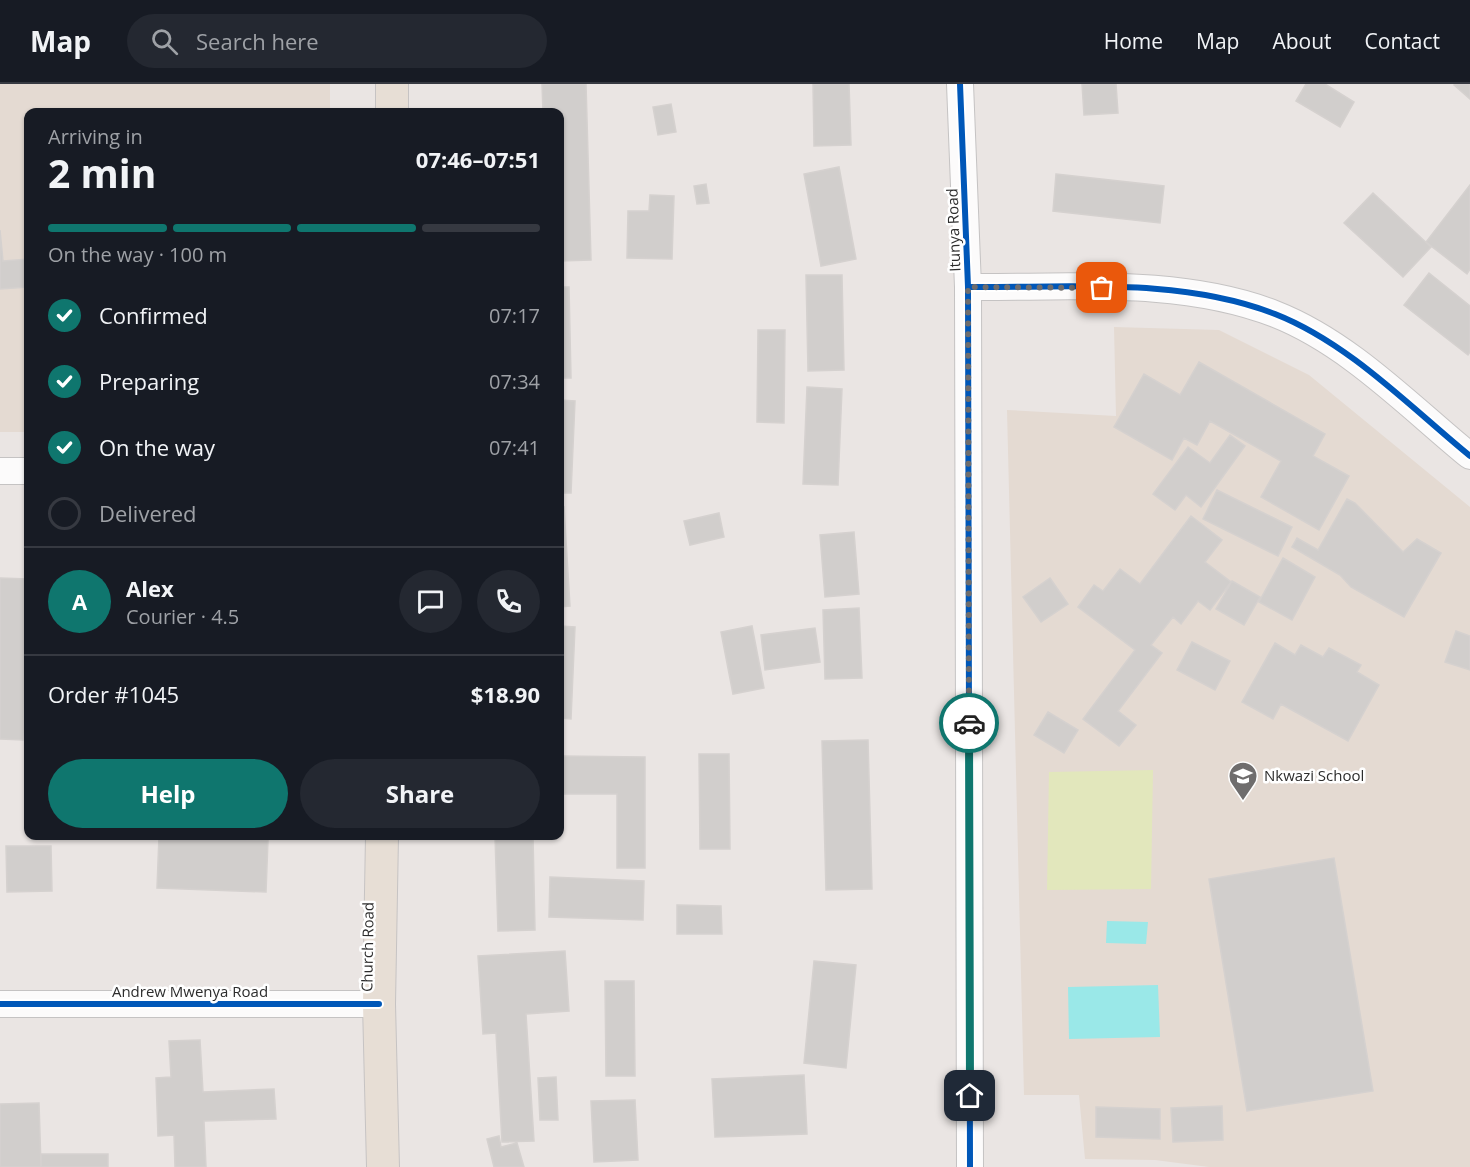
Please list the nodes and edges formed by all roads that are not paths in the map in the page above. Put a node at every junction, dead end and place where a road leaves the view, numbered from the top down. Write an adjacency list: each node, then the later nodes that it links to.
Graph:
1 (392, 84): 3 (main road)
2 (960, 84): 4 (street, Itunya Road)
3 (392, 108)
4 (968, 287): 5 (street); 12 (street, Itunya Road)
5 (1470, 456)
6 (0, 471): 7 (street)
7 (24, 471)
8 (382, 840): 10 (main road, Church Road)
9 (0, 1004): 10 (street, Andrew Mwenya Road)
10 (379, 1004): 11 (main road, Church Road)
11 (383, 1167)
12 (970, 1167)

